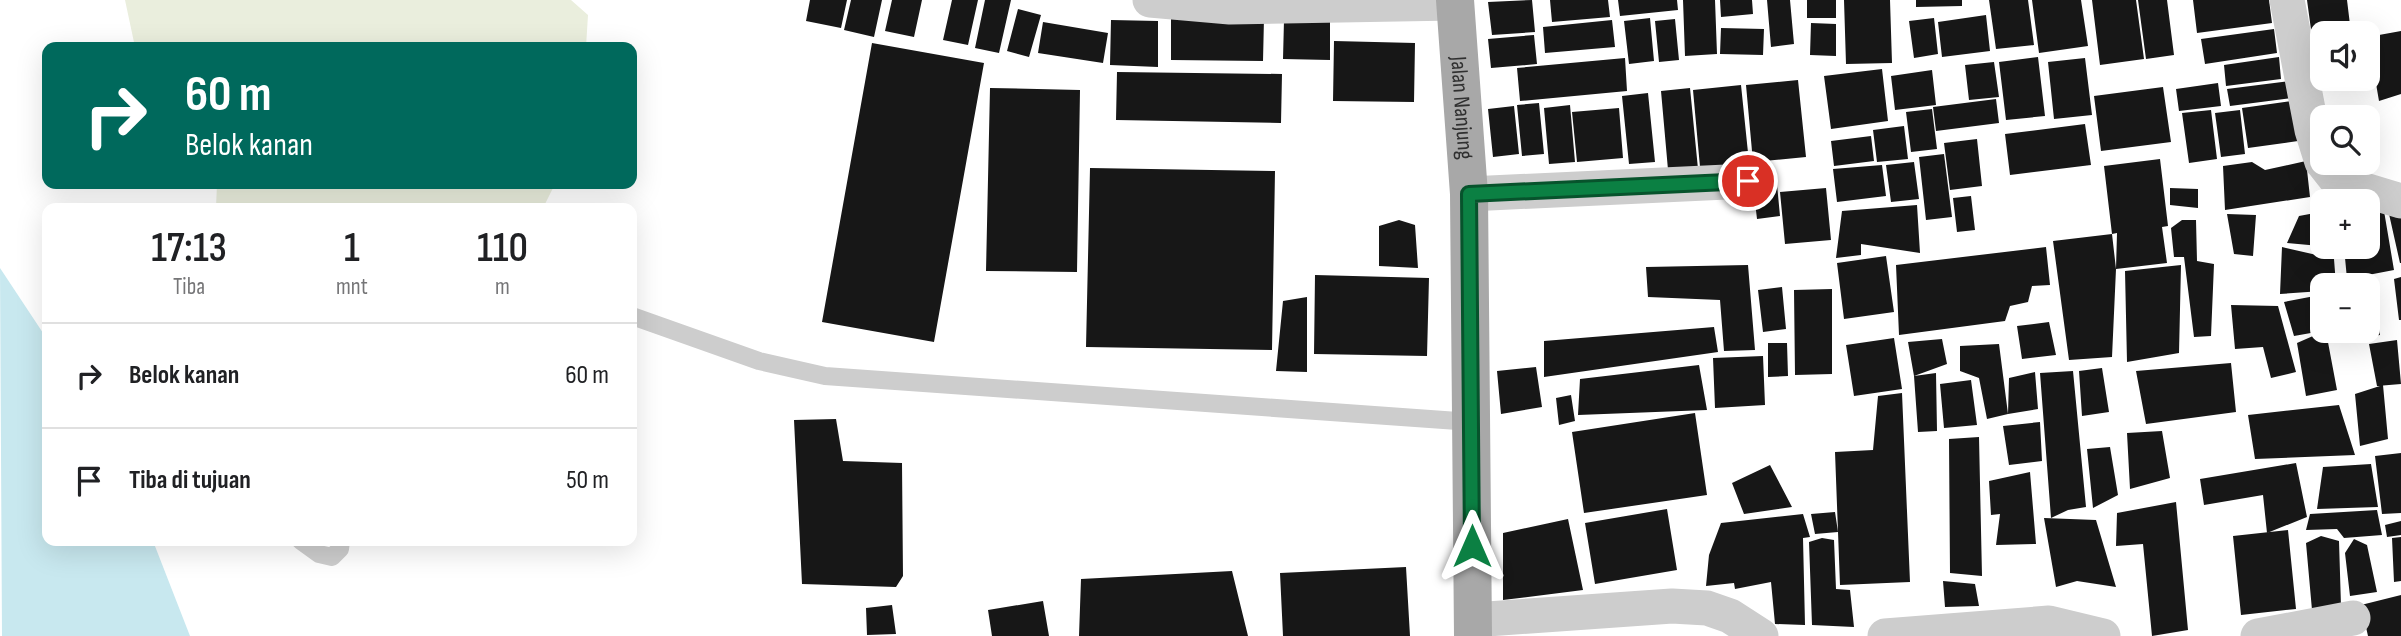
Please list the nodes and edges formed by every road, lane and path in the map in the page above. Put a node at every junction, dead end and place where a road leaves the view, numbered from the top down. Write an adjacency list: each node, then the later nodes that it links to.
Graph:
1 (1150, 0): 3 (street)
2 (2287, 0): 4 (street)
3 (1455, 1): 7 (main road, Jalan Nanjung)
4 (2310, 120)
5 (2333, 175): 8 (street)
6 (1748, 181): 7 (street)
7 (1469, 194): 10 (main road, Jalan Nanjung)
8 (2401, 201)
9 (637, 318): 10 (lane)
10 (1472, 422): 14 (main road, Jalan Nanjung)
11 (308, 546): 12 (lane)
12 (340, 546)
13 (2353, 618): 18 (street)
14 (1473, 628): 15 (street)
15 (1760, 636)
16 (1885, 636): 17 (street)
17 (2103, 636)
18 (2258, 636)

